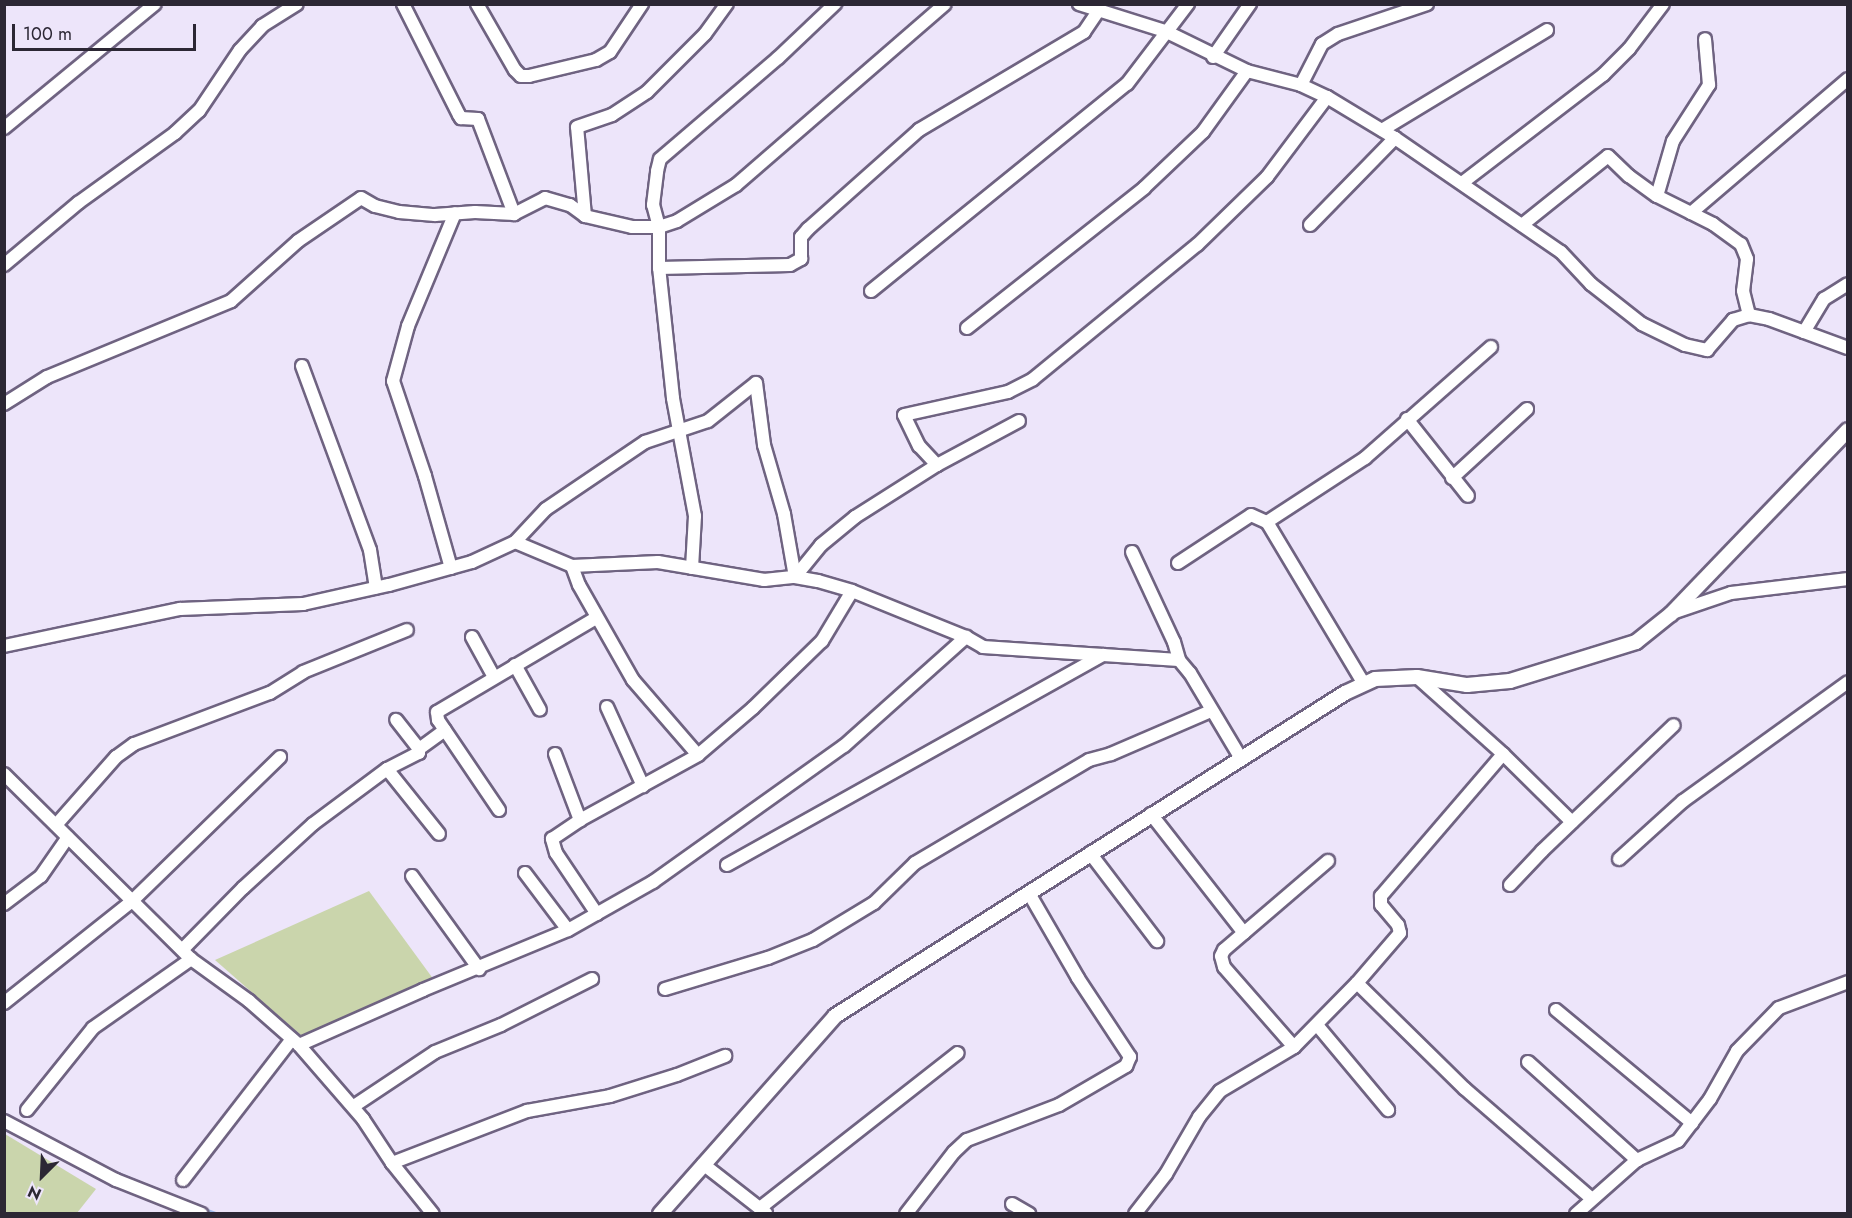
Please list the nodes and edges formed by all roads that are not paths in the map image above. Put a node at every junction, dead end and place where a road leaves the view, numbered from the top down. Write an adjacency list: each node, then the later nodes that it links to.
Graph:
1 (155, 4): 22 (street)
2 (297, 4): 34 (street)
3 (403, 4): 29 (street)
4 (477, 4): 5 (street)
5 (642, 4)
6 (727, 4): 30 (street)
7 (835, 4): 33 (street)
8 (945, 4): 33 (street)
9 (1188, 4): 15 (street)
10 (1250, 4): 17 (street)
11 (1427, 4): 20 (street)
12 (1663, 4): 25 (street)
13 (1088, 6): 15 (street); 35 (street)
14 (1547, 30): 23 (street)
15 (1165, 32): 17 (street); 37 (street)
16 (1705, 39): 26 (street)
17 (1213, 57): 18 (street)
18 (1247, 71): 20 (street); 39 (street)
19 (1848, 79): 28 (street)
20 (1301, 85): 21 (street)
21 (1327, 97): 23 (street); 50 (street)
22 (4, 128)
23 (1382, 130): 24 (street)
24 (1395, 138): 25 (street); 31 (street)
25 (1462, 183): 32 (street)
26 (1657, 196): 28 (street); 32 (street)
27 (455, 213): 29 (street); 44 (street); 58 (street)
28 (1691, 213): 38 (street)
29 (513, 214): 30 (street)
30 (585, 216): 33 (street)
31 (1310, 225)
32 (1522, 225): 38 (street)
33 (659, 227): 35 (street)
34 (4, 265)
35 (659, 268): 49 (street)
36 (1848, 284): 40 (street)
37 (871, 291)
38 (1749, 315): 40 (street)
39 (967, 327)
40 (1804, 332): 42 (street)
41 (1491, 347): 46 (street)
42 (1848, 348)
43 (302, 366): 62 (street)
44 (4, 404)
45 (1527, 409): 51 (street)
46 (1407, 419): 51 (street); 53 (street)
47 (1019, 421): 50 (street)
48 (1848, 430): 64 (street)
49 (679, 432): 54 (street); 59 (street); 60 (street)
50 (937, 465): 60 (street)
51 (1452, 478): 52 (street)
52 (1468, 496)
53 (1267, 522): 56 (street); 76 (street)
54 (515, 542): 57 (street); 58 (street)
55 (1132, 552): 71 (street)
56 (1178, 563)
57 (572, 566): 59 (street); 65 (street)
58 (451, 568): 62 (street)
59 (692, 568): 60 (street)
60 (795, 577): 63 (street)
61 (1848, 579): 64 (street)
62 (376, 588): 69 (street)
63 (852, 591): 68 (street); 86 (street)
64 (1671, 614): 74 (street)
65 (596, 618): 72 (street); 86 (street)
66 (407, 630): 96 (street)
67 (472, 637): 73 (street)
68 (966, 637): 70 (street); 109 (street)
69 (4, 646)
70 (1104, 654): 71 (street); 102 (street)
71 (1179, 660): 79 (street)
72 (515, 665): 73 (street); 78 (street)
73 (494, 677): 82 (street)
74 (1417, 677): 76 (street); 85 (street)
75 (1848, 682): 100 (street)
76 (1364, 684): 88 (street)
77 (607, 707): 91 (street)
78 (540, 710)
79 (1211, 711): 88 (street); 118 (street)
80 (396, 720): 83 (street)
81 (1674, 724): 95 (street)
82 (445, 730): 83 (street); 92 (street)
83 (419, 749): 89 (street)
84 (555, 754): 94 (street)
85 (1503, 754): 95 (street); 116 (street)
86 (698, 755): 91 (street)
87 (280, 757): 107 (street)
88 (1240, 757): 93 (street)
89 (387, 769): 97 (street); 113 (street)
90 (4, 774): 96 (street)
91 (643, 786): 94 (street)
92 (499, 810)
93 (1151, 814): 99 (street); 111 (street)
94 (580, 820): 109 (street)
95 (1572, 822): 105 (street)
96 (56, 825): 98 (street)
97 (439, 834)
98 (68, 837): 107 (street); 108 (street)
99 (1090, 853): 106 (street); 112 (street)
100 (1619, 859)
101 (1328, 861): 111 (street)
102 (727, 865)
103 (525, 873): 110 (street)
104 (412, 876): 114 (street)
105 (1510, 885)
106 (1029, 893): 134 (street); 142 (street)
107 (131, 902): 113 (street); 119 (street)
108 (4, 904)
109 (597, 914): 110 (street)
110 (568, 930): 114 (street)
111 (1244, 933): 123 (street)
112 (1157, 941)
113 (187, 954): 122 (street); 128 (street)
114 (479, 969): 122 (street)
115 (592, 979): 127 (street)
116 (1357, 982): 121 (street); 136 (street)
117 (1848, 982): 131 (street)
118 (665, 989)
119 (4, 1004)
120 (1556, 1010): 131 (street)
121 (1317, 1025): 123 (street); 129 (street)
122 (296, 1042): 127 (street); 135 (street)
123 (1294, 1047): 144 (street)
124 (958, 1053): 138 (street)
125 (724, 1056): 133 (street)
126 (1528, 1062): 132 (street)
127 (354, 1106): 133 (street)
128 (27, 1110)
129 (1388, 1110)
130 (4, 1120): 139 (street)
131 (1692, 1123): 132 (street)
132 (1637, 1160): 136 (street)
133 (392, 1163): 140 (street)
134 (703, 1164): 138 (street); 141 (street)
135 (183, 1180)
136 (1591, 1198): 145 (street)
137 (1012, 1204): 143 (street)
138 (763, 1211)
139 (202, 1214)
140 (433, 1214)
141 (660, 1214)
142 (906, 1214)
143 (1029, 1214)
144 (1135, 1214)
145 (1576, 1214)

